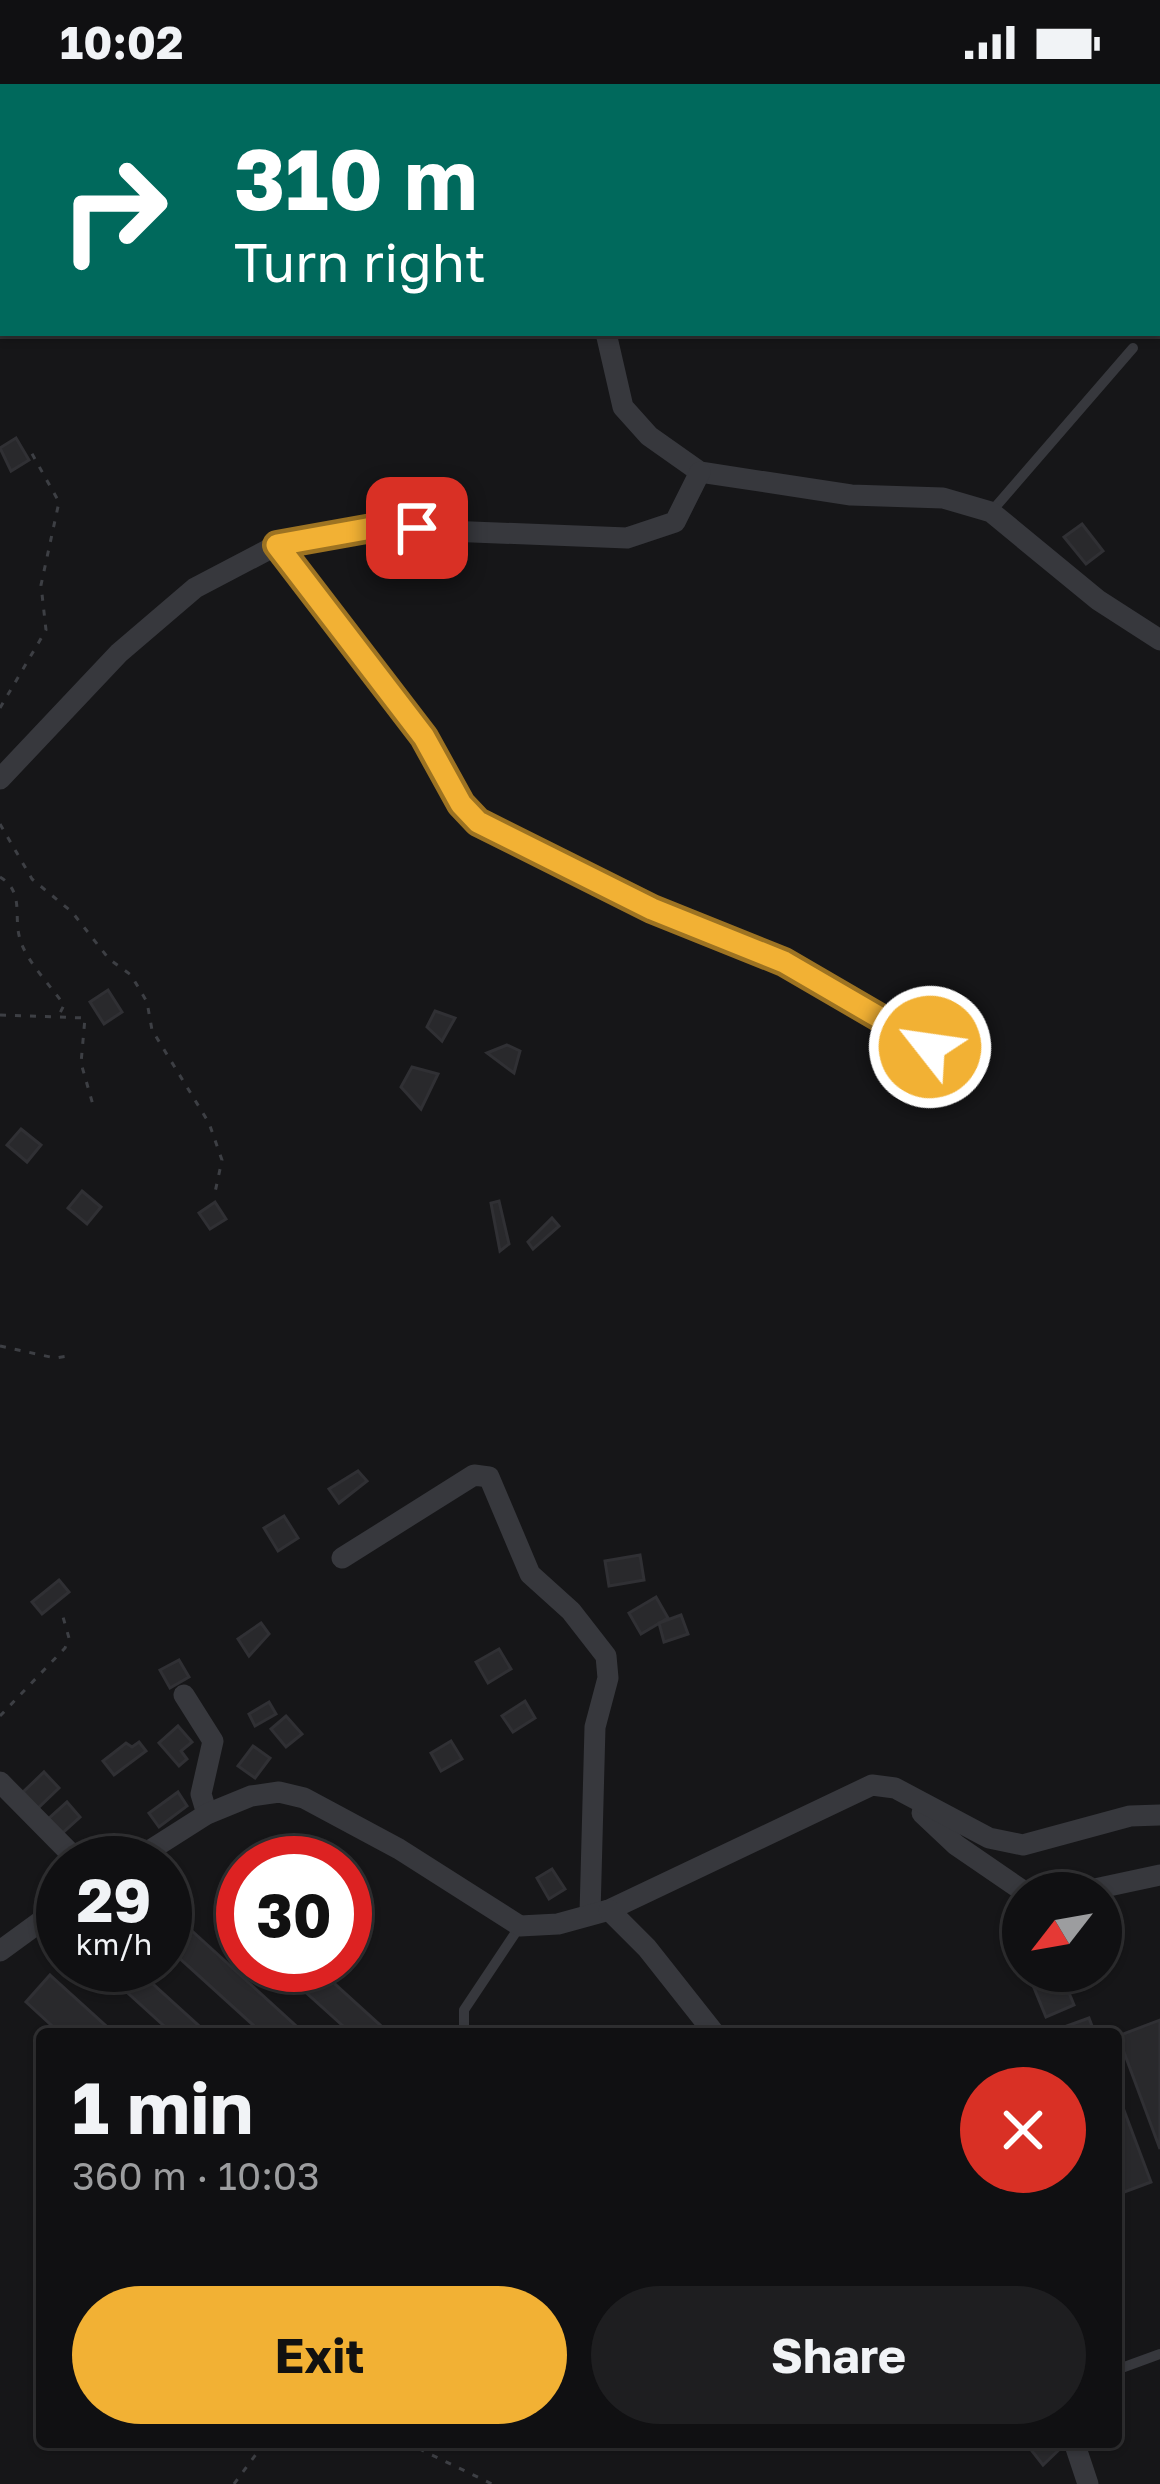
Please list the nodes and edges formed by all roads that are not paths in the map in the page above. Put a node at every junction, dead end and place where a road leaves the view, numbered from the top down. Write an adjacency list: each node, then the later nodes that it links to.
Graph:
1 (607, 336): 3 (street)
2 (1133, 348): 4 (lane)
3 (700, 472): 4 (street); 5 (street)
4 (991, 512): 6 (street)
5 (277, 545): 7 (street); 8 (street)
6 (1160, 640)
7 (0, 779)
8 (930, 1047)
9 (342, 1558): 20 (street)
10 (184, 1695): 13 (street)
11 (0, 1782): 15 (street)
12 (895, 1788): 14 (street); 18 (street); 20 (street)
13 (207, 1814): 16 (street); 22 (street)
14 (1160, 1815)
15 (53, 1836)
16 (172, 1836)
17 (1160, 1875): 19 (street)
18 (1002, 1877)
19 (1122, 1883)
20 (600, 1912): 22 (street); 25 (street)
21 (36, 1925): 23 (street)
22 (520, 1926): 24 (lane)
23 (0, 1951)
24 (464, 2028)
25 (710, 2028)
26 (1160, 2354): 27 (lane)
27 (1122, 2369)
28 (1075, 2448): 29 (street)
29 (1088, 2484)

